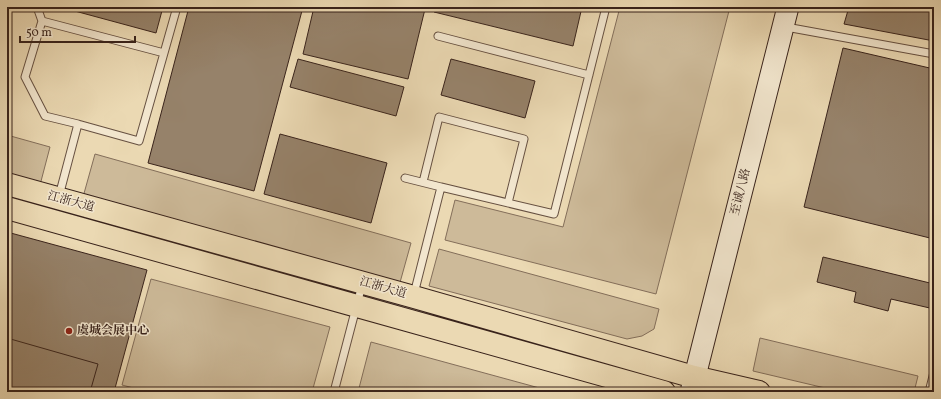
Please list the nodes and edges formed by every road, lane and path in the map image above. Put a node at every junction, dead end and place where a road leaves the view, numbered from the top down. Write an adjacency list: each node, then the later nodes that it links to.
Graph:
1 (37, 7): 5 (lane)
2 (177, 7): 7 (lane)
3 (606, 7): 9 (lane)
4 (786, 17): 8 (lane); 22 (main road, 至诚八路)
5 (42, 21): 7 (lane); 10 (lane)
6 (438, 36): 9 (lane)
7 (164, 53): 10 (lane)
8 (934, 54)
9 (589, 75): 16 (lane)
10 (78, 124): 15 (lane)
11 (405, 178): 12 (lane)
12 (422, 182): 14 (lane); 16 (lane)
13 (7, 184): 15 (main road, 江浙大道)
14 (441, 187): 16 (lane); 19 (lane)
15 (59, 199): 18 (main road, 江浙大道)
16 (508, 203)
17 (7, 208): 20 (main road, 江浙大道)
18 (363, 282): 19 (main road, 江浙大道); 20 (lane)
19 (414, 296): 22 (main road, 江浙大道)
20 (356, 306): 23 (lane); 24 (main road, 江浙大道)
21 (934, 372): 26 (lane)
22 (693, 384): 25 (main road, 江浙大道)
23 (334, 392)
24 (664, 392)
25 (758, 392)
26 (929, 392)

